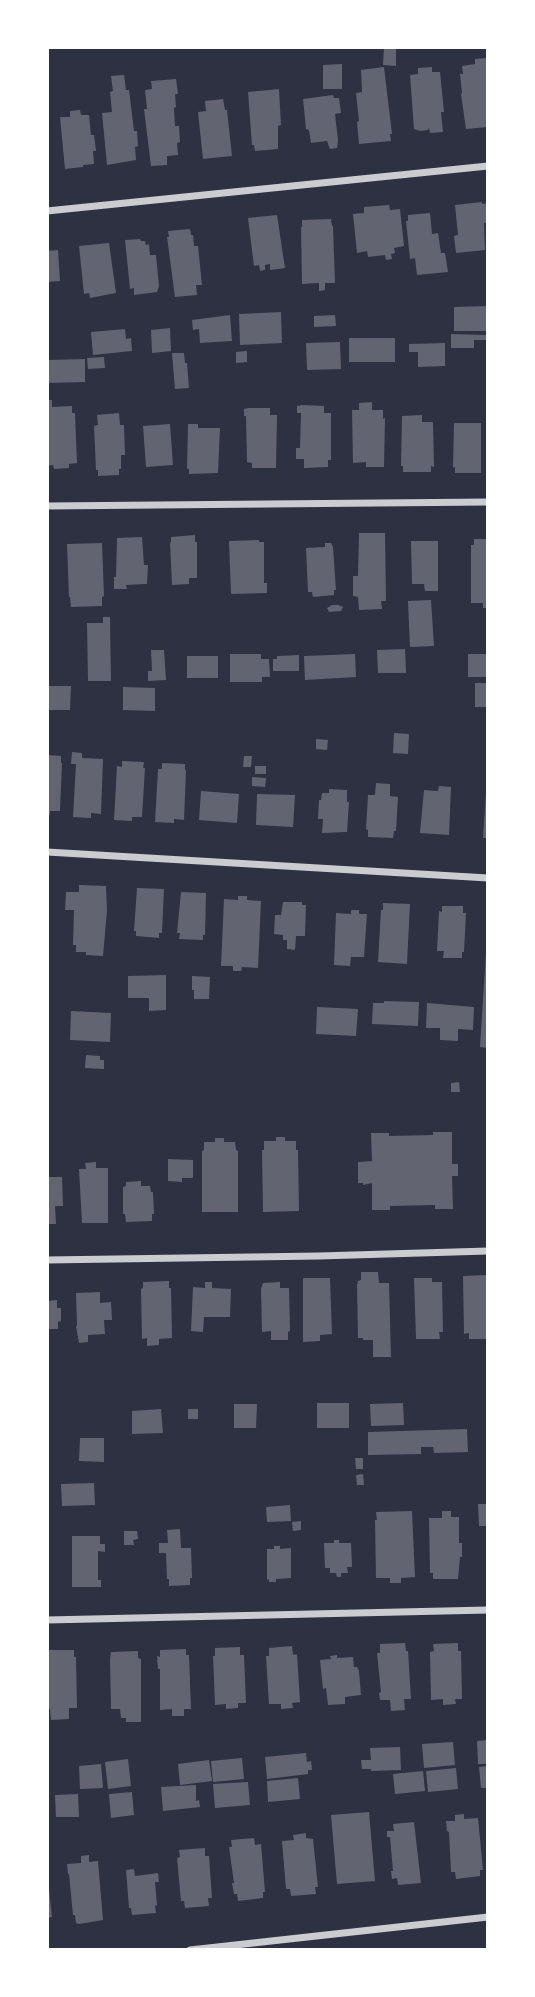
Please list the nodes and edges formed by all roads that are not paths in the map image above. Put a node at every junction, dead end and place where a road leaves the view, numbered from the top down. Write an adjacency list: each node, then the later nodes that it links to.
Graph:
1 (488, 166): 2 (street)
2 (47, 211)
3 (488, 502): 4 (street)
4 (47, 506)
5 (47, 852): 6 (street)
6 (488, 878)
7 (488, 1251): 8 (street)
8 (47, 1260)
9 (488, 1610): 10 (street)
10 (47, 1620)
11 (488, 1917): 12 (street)
12 (190, 1950)

